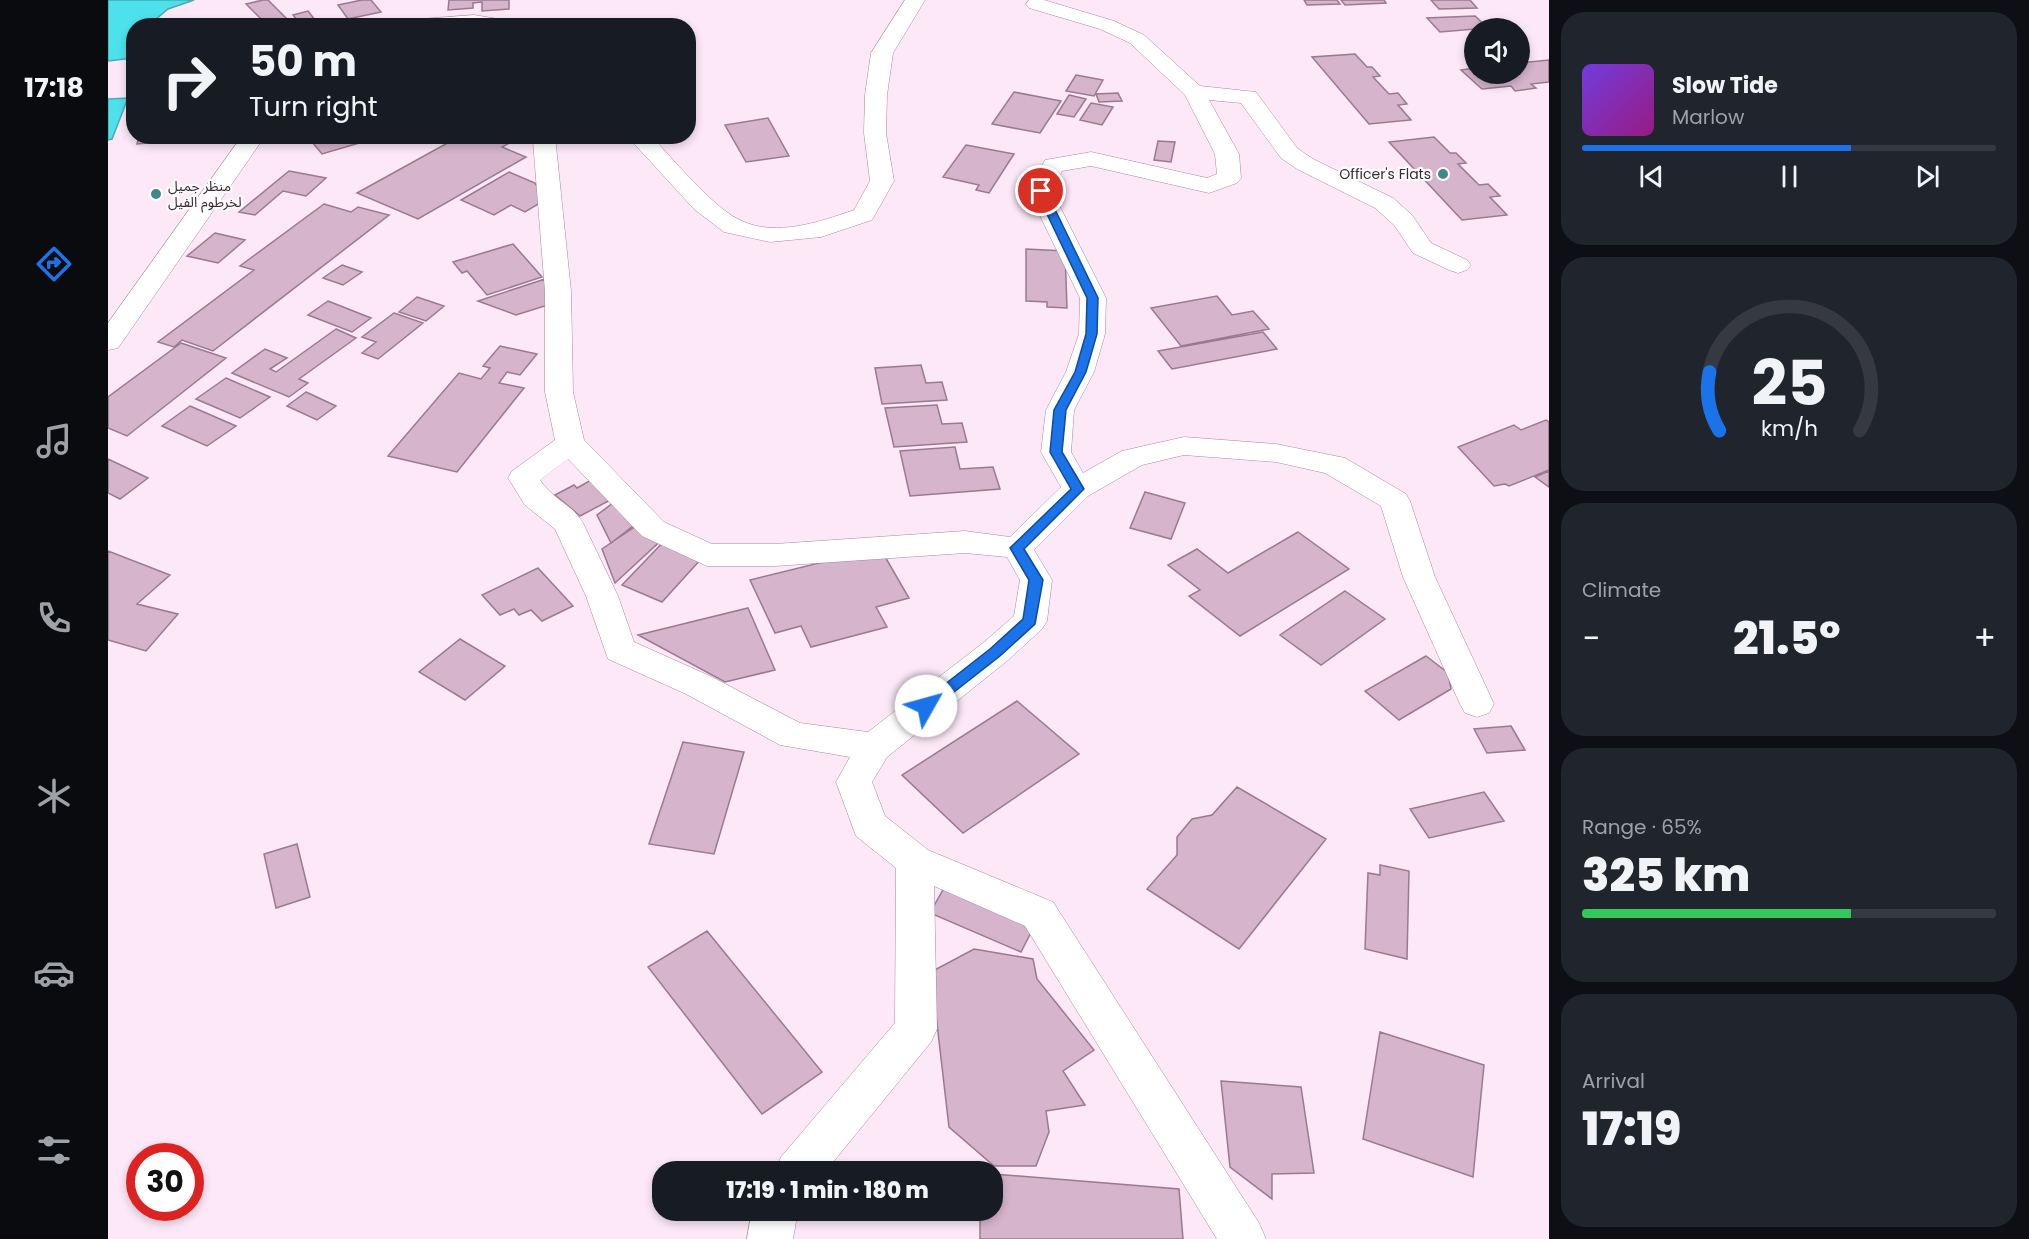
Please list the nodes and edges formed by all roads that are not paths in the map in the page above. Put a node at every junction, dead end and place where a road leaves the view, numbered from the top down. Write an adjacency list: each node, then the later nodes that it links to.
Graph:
1 (915, 0): 6 (street)
2 (1036, 4): 3 (street)
3 (1194, 93): 7 (street); 10 (street)
4 (248, 144): 8 (street)
5 (544, 144): 9 (street)
6 (646, 144)
7 (1458, 265)
8 (108, 342)
9 (570, 442): 11 (street); 13 (street)
10 (1077, 489): 11 (street); 12 (street)
11 (1017, 548): 13 (street)
12 (1477, 704)
13 (874, 747): 14 (street)
14 (915, 861): 15 (street); 18 (street)
15 (806, 1161)
16 (773, 1221): 17 (street)
17 (770, 1239)
18 (1243, 1239)

